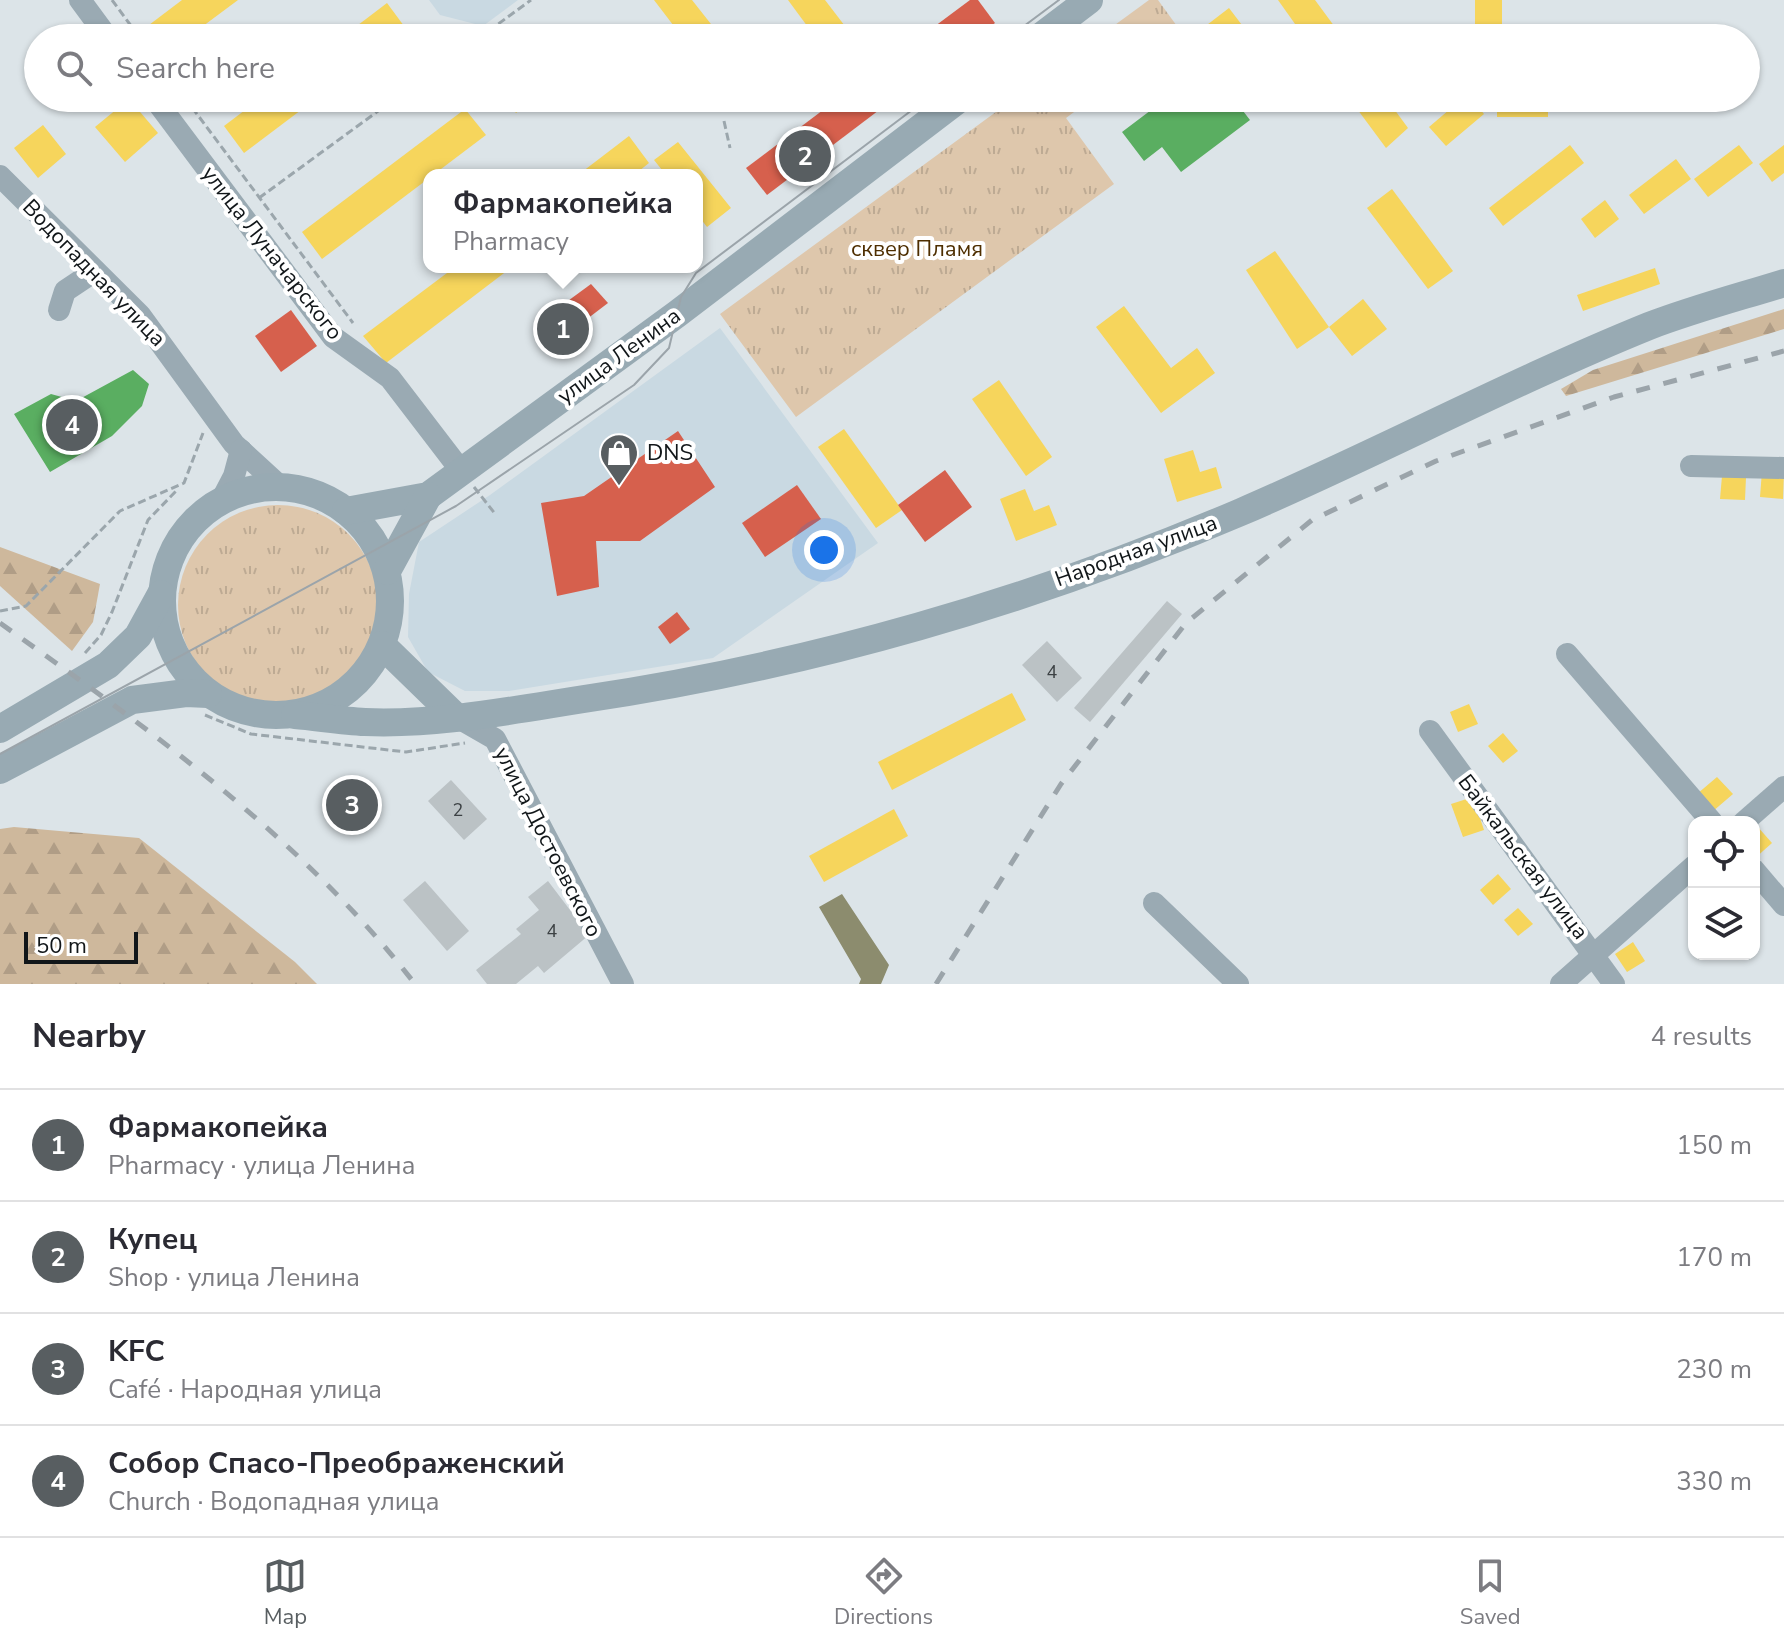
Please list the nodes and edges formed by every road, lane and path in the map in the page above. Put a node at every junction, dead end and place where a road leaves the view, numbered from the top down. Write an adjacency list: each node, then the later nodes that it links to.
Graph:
1 (80, 0): 5 (street)
2 (112, 0): 6 (path)
3 (531, 0): 7 (path)
4 (1089, 0): 8 (main road)
5 (98, 24)
6 (130, 24)
7 (498, 24)
8 (1057, 24)
9 (165, 112): 17 (street, улица Луначарского)
10 (195, 112): 16 (path)
11 (377, 112): 16 (path)
12 (941, 112): 26 (main road, улица Ленина)
13 (724, 121): 14 (path)
14 (730, 148)
15 (0, 176): 18 (street, Водопадная улица)
16 (259, 198): 17 (path); 21 (path)
17 (240, 212): 26 (street, улица Луначарского)
18 (95, 271): 20 (street); 22 (street, Водопадная улица)
19 (1784, 283): 41 (main road, Народная улица)
20 (59, 310)
21 (353, 323)
22 (212, 412): 23 (street, Водопадная улица); 27 (path)
23 (241, 450): 28 (street, Водопадная улица); 30 (street)
24 (1691, 466): 25 (street)
25 (1784, 468)
26 (462, 472): 29 (main road, улица Ленина); 32 (path)
27 (184, 483): 35 (path); 38 (path)
28 (281, 487): 30 (main road); 31 (main road)
29 (428, 496): 31 (main road); 33 (main road)
30 (221, 501): 34 (main road)
31 (346, 511): 33 (main road)
32 (496, 515)
33 (387, 571): 36 (main road)
34 (161, 593): 39 (main road); 42 (main road)
35 (0, 611)
36 (382, 645): 40 (main road); 41 (main road)
37 (1567, 654): 47 (street)
38 (81, 658)
39 (200, 702): 40 (main road); 44 (path); 45 (main road)
40 (295, 715): 41 (main road, Народная улица)
41 (455, 716): 44 (street, улица Достоевского)
42 (0, 729)
43 (1430, 731): 53 (street, Байкальская улица)
44 (495, 739): 54 (street, улица Достоевского)
45 (0, 770)
46 (1784, 787): 48 (street)
47 (1707, 816)
48 (1751, 816)
49 (1688, 871): 53 (street)
50 (1760, 877): 52 (street)
51 (1154, 903): 55 (street)
52 (1784, 905)
53 (1594, 952): 56 (street); 57 (street, Байкальская улица)
54 (623, 984)
55 (1238, 984)
56 (1561, 984)
57 (1614, 984)

